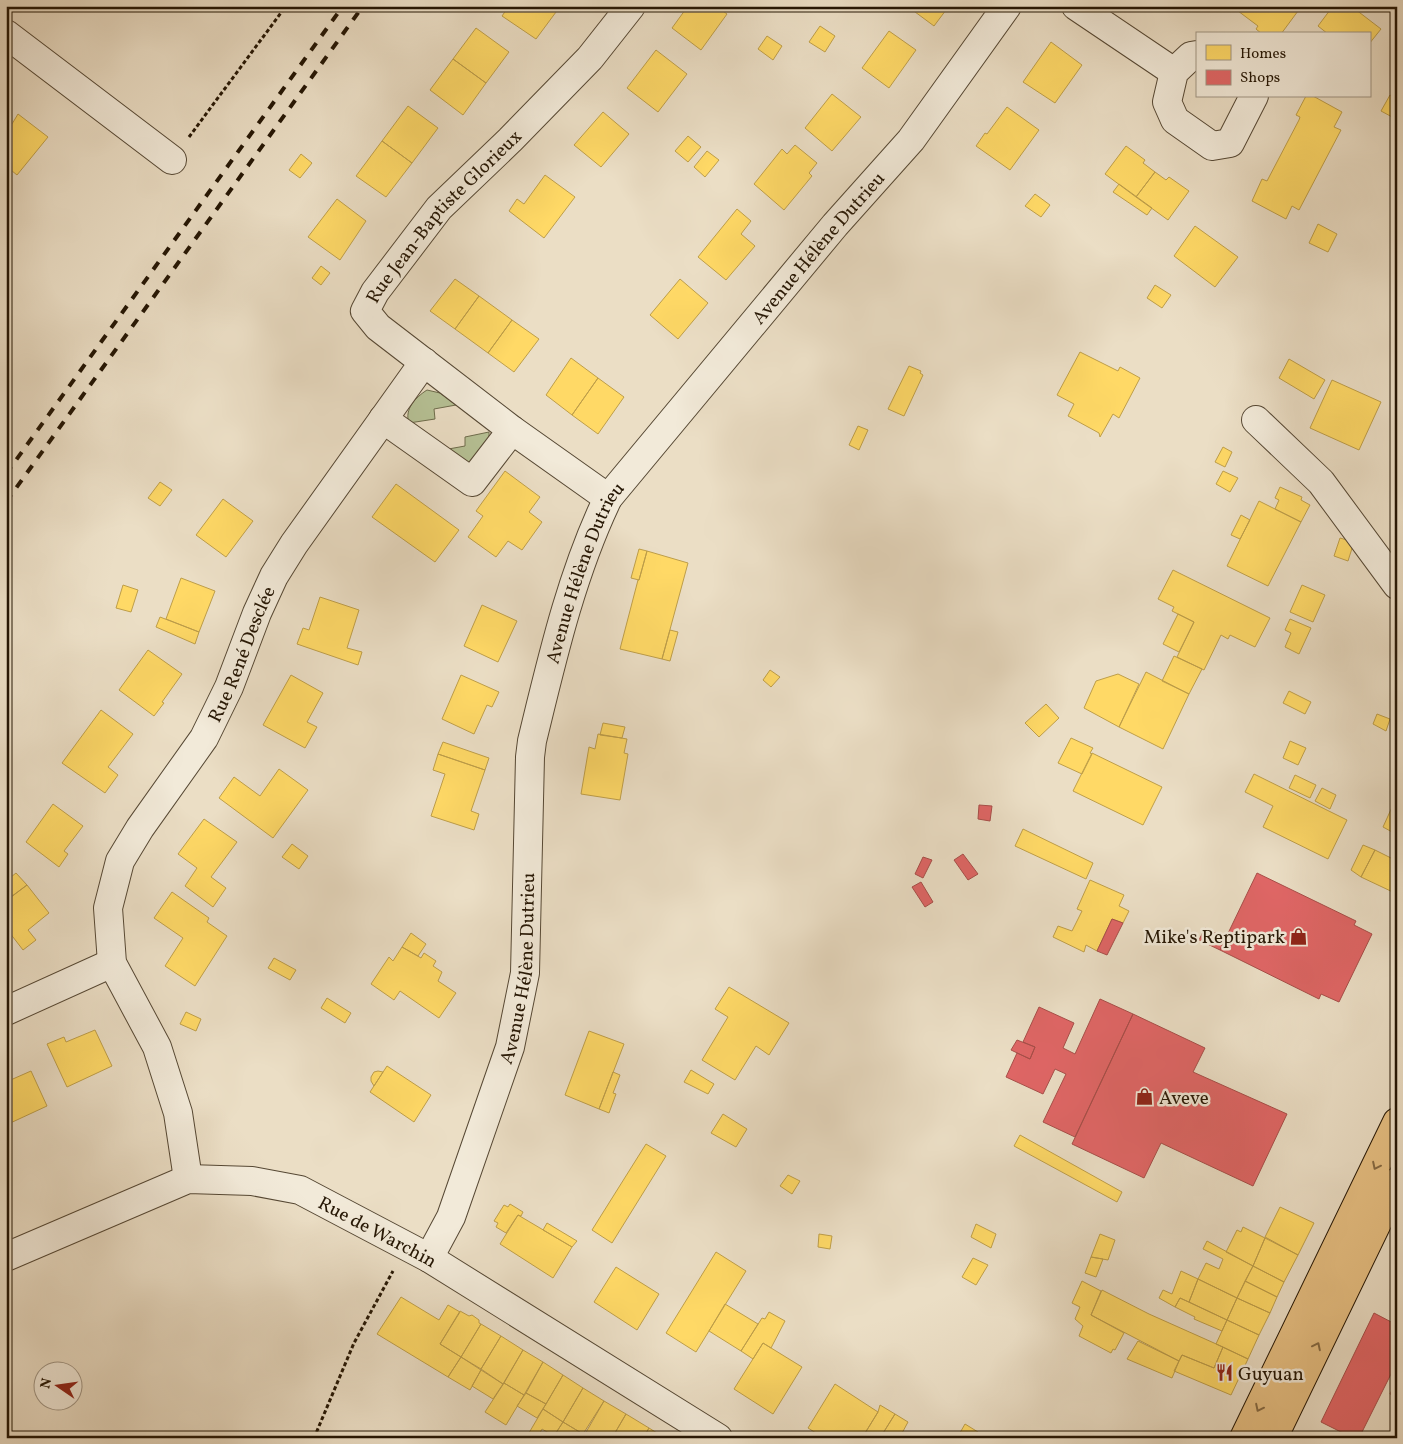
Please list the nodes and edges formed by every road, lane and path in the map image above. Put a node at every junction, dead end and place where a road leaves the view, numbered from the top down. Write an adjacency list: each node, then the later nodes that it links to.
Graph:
1 (286, 6): 9 (path)
2 (631, 6): 10 (street, Rue Jean-Baptiste Glorieux)
3 (1007, 6): 14 (street, Avenue Hélène Dutrieu)
4 (1076, 6): 7 (street)
5 (6, 34): 9 (street)
6 (1196, 55): 7 (street)
7 (1174, 72): 8 (street)
8 (1253, 98)
9 (172, 160)
10 (424, 362): 11 (street, Rue René Desclée); 13 (street, Rue Jean-Baptiste Glorieux)
11 (383, 419): 13 (street); 16 (street, Rue René Desclée)
12 (1256, 420): 15 (street)
13 (512, 430): 14 (street, Rue Jean-Baptiste Glorieux)
14 (608, 498): 21 (street, Avenue Hélène Dutrieu)
15 (1397, 585)
16 (112, 963): 17 (street); 19 (street, Rue René Desclée)
17 (6, 1011)
18 (1397, 1122): 25 (main road, one-way to 25)
19 (188, 1179): 21 (street, Rue de Warchin); 22 (street, Rue de Warchin)
20 (1397, 1182): 26 (main road, one-way to 20)
21 (418, 1253): 23 (path); 24 (street, Rue de Warchin)
22 (6, 1257)
23 (314, 1438)
24 (718, 1438)
25 (1244, 1438)
26 (1273, 1438)

